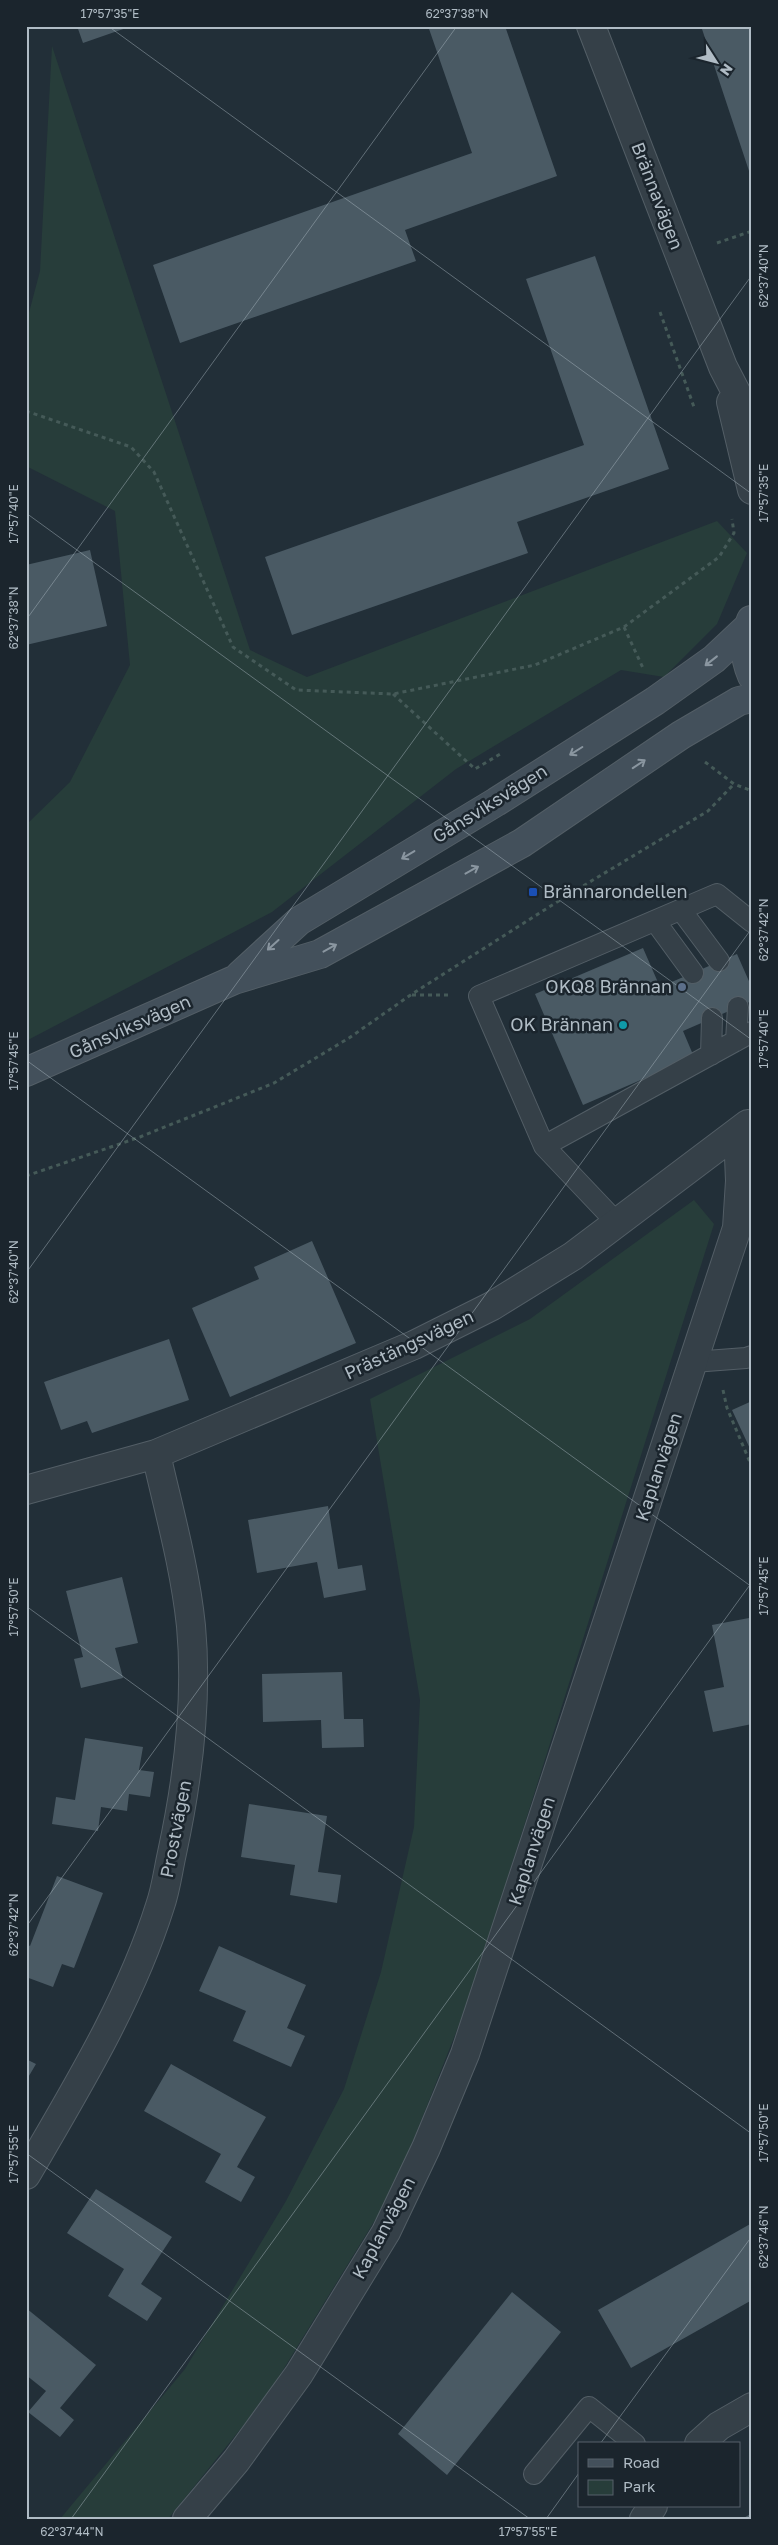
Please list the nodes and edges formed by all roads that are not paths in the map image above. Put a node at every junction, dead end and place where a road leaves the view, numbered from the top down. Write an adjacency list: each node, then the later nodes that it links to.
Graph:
1 (591, 26): 2 (street, Brännavägen)
2 (723, 367): 3 (street, Brännavägen); 4 (street, Brännavägen)
3 (752, 423)
4 (752, 490)
5 (749, 623): 6 (main road); 13 (main road, Gånsviksvägen, one-way to 13)
6 (752, 676)
7 (752, 698): 13 (main road, Gånsviksvägen, one-way to 7)
8 (681, 910): 9 (lane); 10 (lane); 11 (lane)
9 (655, 921): 12 (lane); 20 (lane)
10 (752, 922)
11 (719, 961)
12 (693, 973)
13 (234, 980): 18 (main road, Gånsviksvägen)
14 (738, 1007): 16 (lane)
15 (712, 1018): 17 (lane)
16 (744, 1037): 17 (lane)
17 (711, 1055): 20 (lane)
18 (26, 1072)
19 (745, 1127): 21 (street, Prästängsvägen); 23 (street, Kaplanvägen)
20 (544, 1146): 21 (lane)
21 (617, 1223): 24 (street, Prästängsvägen)
22 (752, 1356): 23 (lane)
23 (705, 1361): 32 (street, Kaplanvägen)
24 (156, 1454): 25 (street, Prästängsvägen); 26 (street, Prostvägen)
25 (26, 1490)
26 (26, 2175)
27 (752, 2407): 29 (street)
28 (632, 2442): 30 (lane)
29 (701, 2442)
30 (534, 2474)
31 (652, 2508): 33 (street)
32 (193, 2518)
33 (644, 2519)

